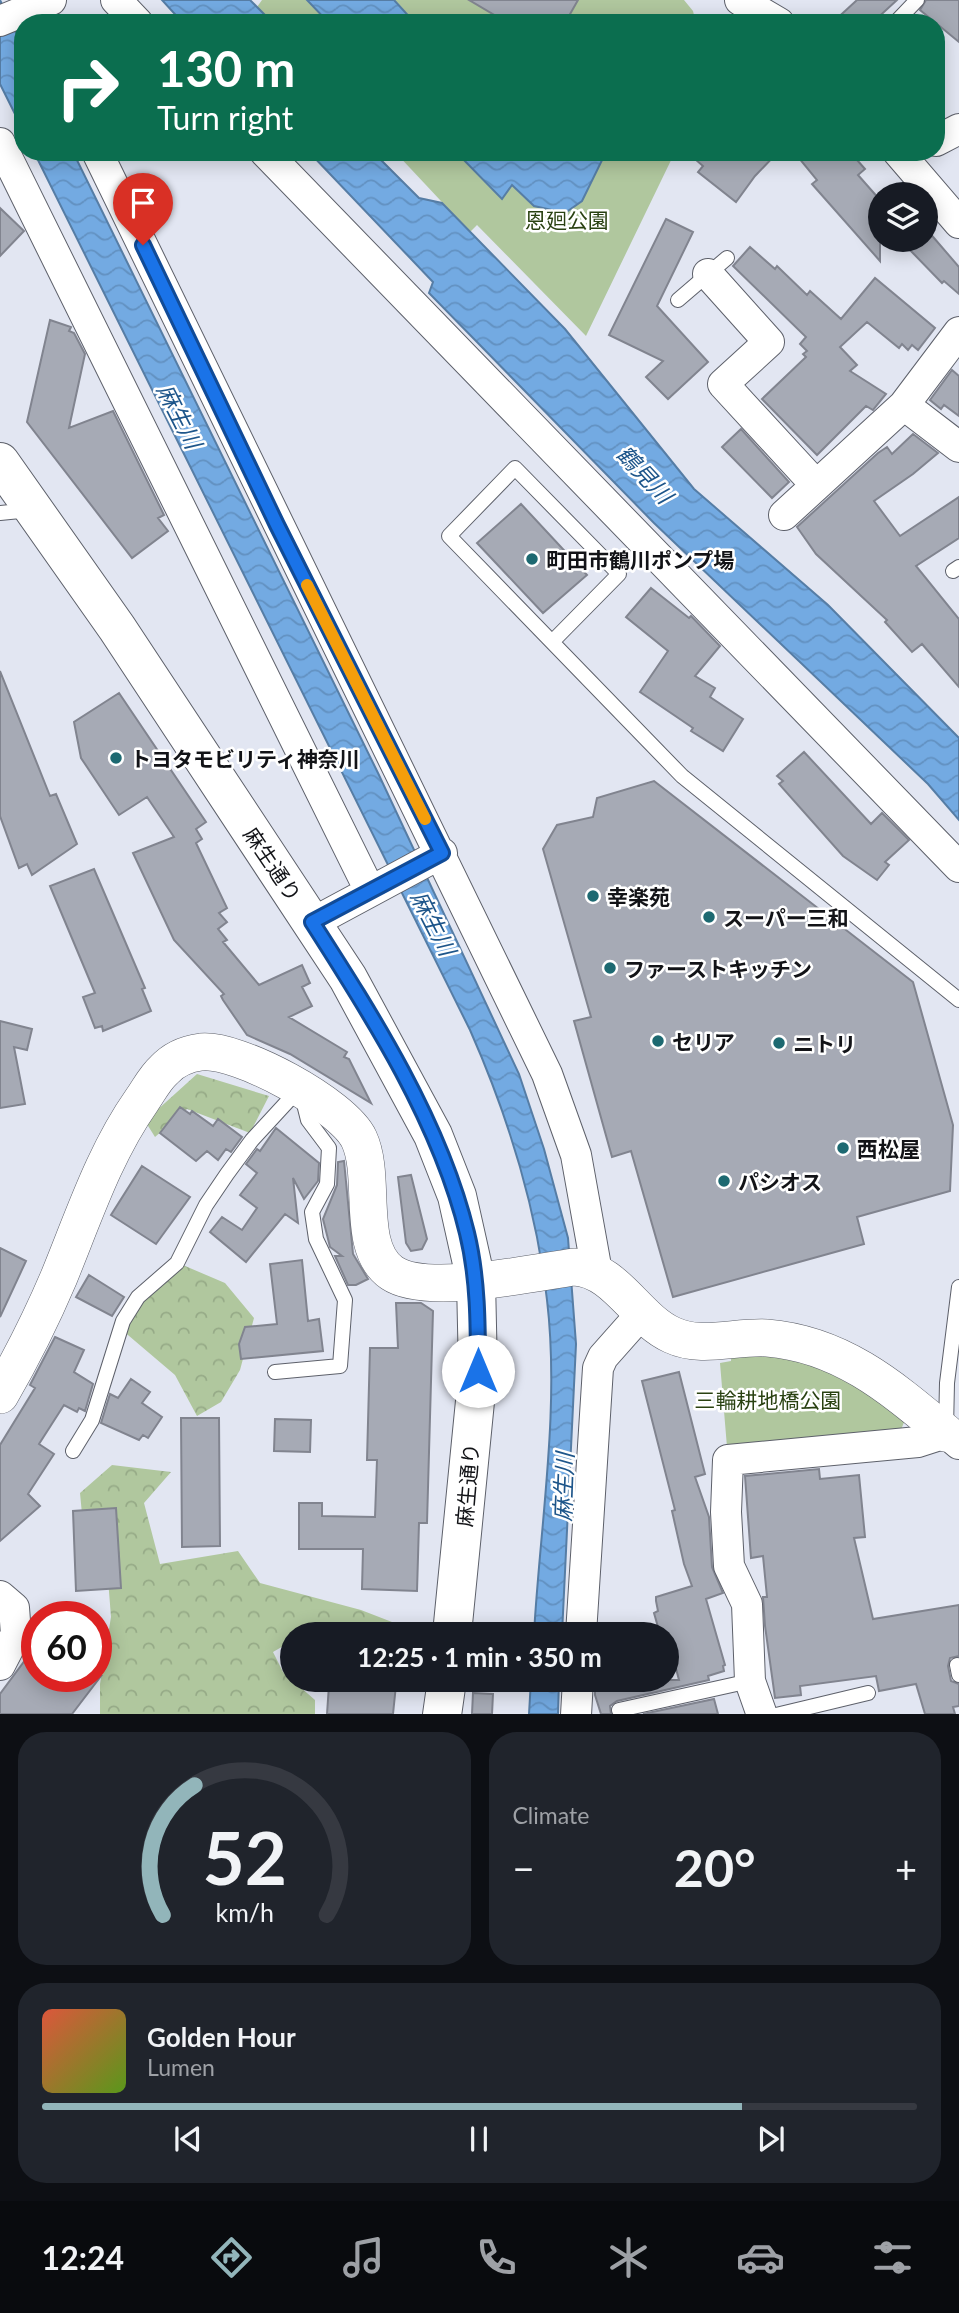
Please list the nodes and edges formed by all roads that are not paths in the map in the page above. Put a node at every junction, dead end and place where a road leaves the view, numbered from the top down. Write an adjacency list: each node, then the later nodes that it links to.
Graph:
1 (116, 0): 4 (street)
2 (740, 0): 5 (street)
3 (917, 0): 6 (lane)
4 (129, 14)
5 (764, 14)
6 (904, 14)
7 (0, 143): 24 (street)
8 (101, 161): 22 (street)
9 (274, 161): 23 (street)
10 (910, 161): 11 (street)
11 (959, 223)
12 (718, 266): 13 (lane); 18 (street)
13 (678, 300)
14 (959, 332): 15 (street)
15 (904, 405): 16 (street); 18 (street)
16 (959, 447)
17 (0, 462): 19 (main road, 麻生通り)
18 (817, 485): 20 (street)
19 (17, 512): 25 (main road, 麻生通り)
20 (784, 515)
21 (552, 642): 21 (lane); 26 (lane)
22 (435, 857): 24 (street); 28 (street)
23 (959, 867)
24 (378, 887): 25 (street)
25 (312, 922): 29 (main road, 麻生通り)
26 (959, 1000)
27 (300, 1088): 29 (street); 32 (lane); 33 (street); 35 (lane)
28 (594, 1271): 29 (street); 31 (street)
29 (476, 1281): 37 (main road, 麻生通り)
30 (959, 1287): 34 (lane)
31 (642, 1313): 34 (street); 38 (street)
32 (275, 1372)
33 (0, 1395)
34 (953, 1438): 40 (street)
35 (73, 1451)
36 (0, 1596): 39 (street)
37 (453, 1622)
38 (582, 1622)
39 (0, 1665)
40 (750, 1681): 44 (lane); 47 (street)
41 (445, 1692): 45 (main road)
42 (577, 1692): 46 (street)
43 (867, 1693): 48 (lane)
44 (619, 1710)
45 (442, 1714)
46 (576, 1714)
47 (762, 1714)
48 (776, 1714)

